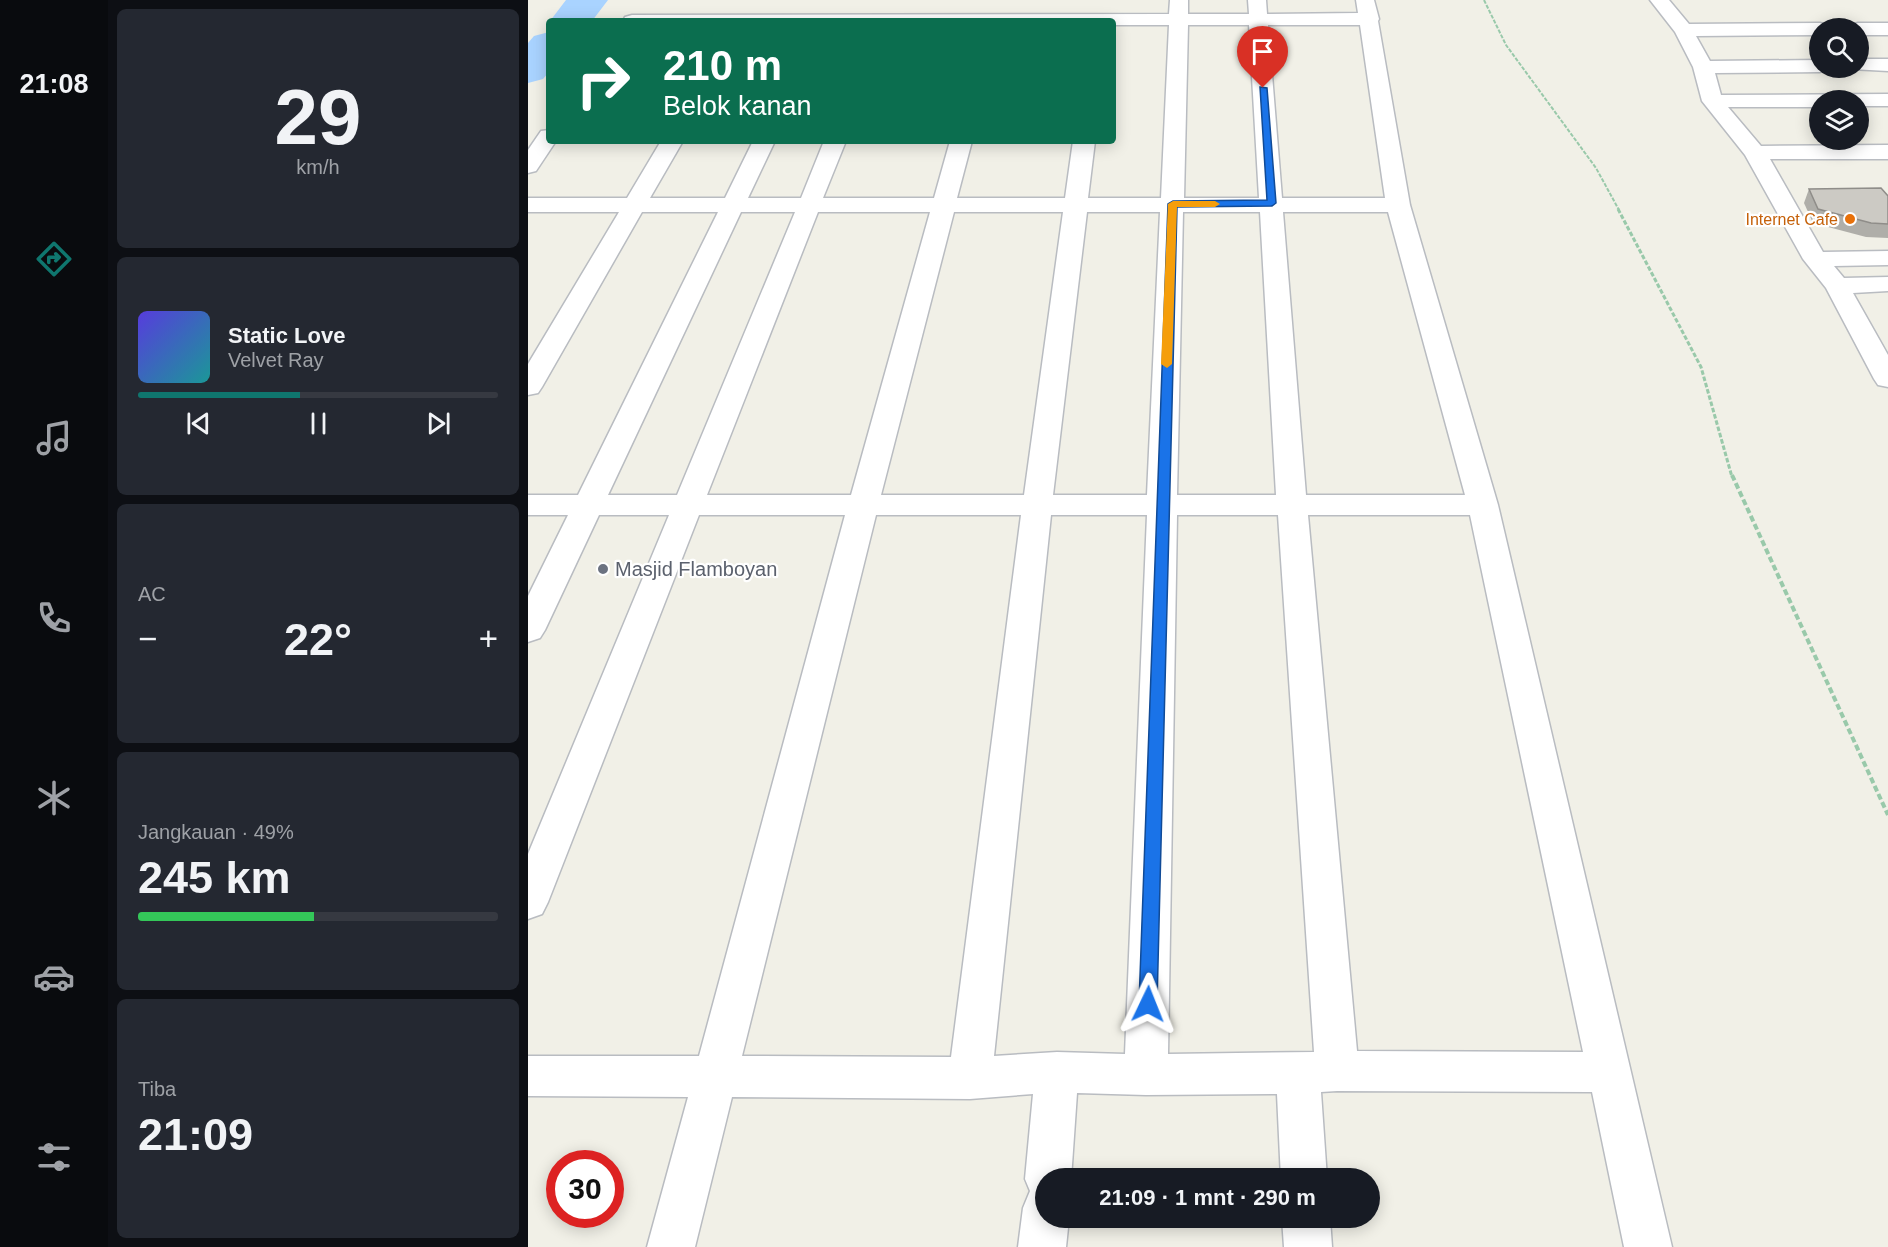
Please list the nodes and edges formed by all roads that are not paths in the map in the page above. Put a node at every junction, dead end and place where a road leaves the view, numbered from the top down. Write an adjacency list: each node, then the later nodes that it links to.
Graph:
1 (646, 0): 11 (street)
2 (754, 0): 12 (street)
3 (833, 0): 13 (street)
4 (892, 0): 14 (street)
5 (999, 0): 15 (street)
6 (1101, 0): 16 (street)
7 (1659, 0): 21 (street)
8 (1367, 9): 10 (street); 47 (street)
9 (1179, 10): 10 (street); 17 (street); 44 (street)
10 (1257, 10): 39 (street)
11 (634, 18)
12 (744, 18)
13 (824, 18)
14 (885, 18)
15 (994, 18)
16 (1099, 18)
17 (1116, 19)
18 (1809, 29): 21 (street)
19 (1869, 29): 20 (street)
20 (1888, 29)
21 (1684, 30): 25 (street)
22 (1869, 65): 23 (street)
23 (1888, 65)
24 (1809, 66): 25 (street)
25 (1703, 67): 27 (street)
26 (1888, 100): 27 (street)
27 (1712, 101): 35 (street)
28 (546, 140): 36 (street)
29 (670, 144): 40 (street)
30 (764, 144): 41 (street)
31 (834, 144): 42 (street)
32 (961, 144): 43 (street)
33 (1084, 144): 46 (street)
34 (1888, 152): 35 (street)
35 (1755, 153): 38 (street)
36 (528, 166)
37 (1805, 201): 38 (street)
38 (1781, 202): 49 (street)
39 (1272, 203): 44 (street); 47 (street); 55 (street)
40 (635, 204): 41 (street); 45 (street); 54 (street)
41 (734, 204): 42 (street); 56 (street)
42 (810, 204): 43 (street); 57 (street)
43 (945, 204): 46 (street); 58 (street)
44 (1173, 204): 46 (street); 59 (street)
45 (528, 205)
46 (1076, 205): 62 (street)
47 (1398, 205): 60 (street)
48 (1888, 258): 49 (street)
49 (1815, 259): 51 (street)
50 (1888, 284): 51 (street)
51 (1837, 286): 52 (street)
52 (1880, 348): 53 (street)
53 (1888, 379)
54 (528, 387)
55 (1292, 504): 59 (street); 60 (street); 66 (street)
56 (588, 505): 57 (street); 61 (street); 63 (street)
57 (686, 505): 58 (street); 64 (street)
58 (863, 505): 62 (street); 70 (street)
59 (1162, 505): 62 (street); 68 (street)
60 (1483, 505): 67 (street)
61 (528, 506)
62 (1037, 507): 71 (street)
63 (528, 630)
64 (528, 902)
65 (1057, 1072): 68 (street); 71 (street); 72 (street)
66 (1318, 1072): 67 (street); 68 (street); 73 (street)
67 (1610, 1072): 79 (street)
68 (1146, 1075)
69 (528, 1076): 70 (street)
70 (716, 1076): 71 (street); 76 (street)
71 (970, 1078)
72 (1049, 1168)
73 (1305, 1168)
74 (1044, 1228): 77 (street)
75 (1307, 1228): 78 (street)
76 (671, 1247)
77 (1042, 1247)
78 (1308, 1247)
79 (1648, 1247)

